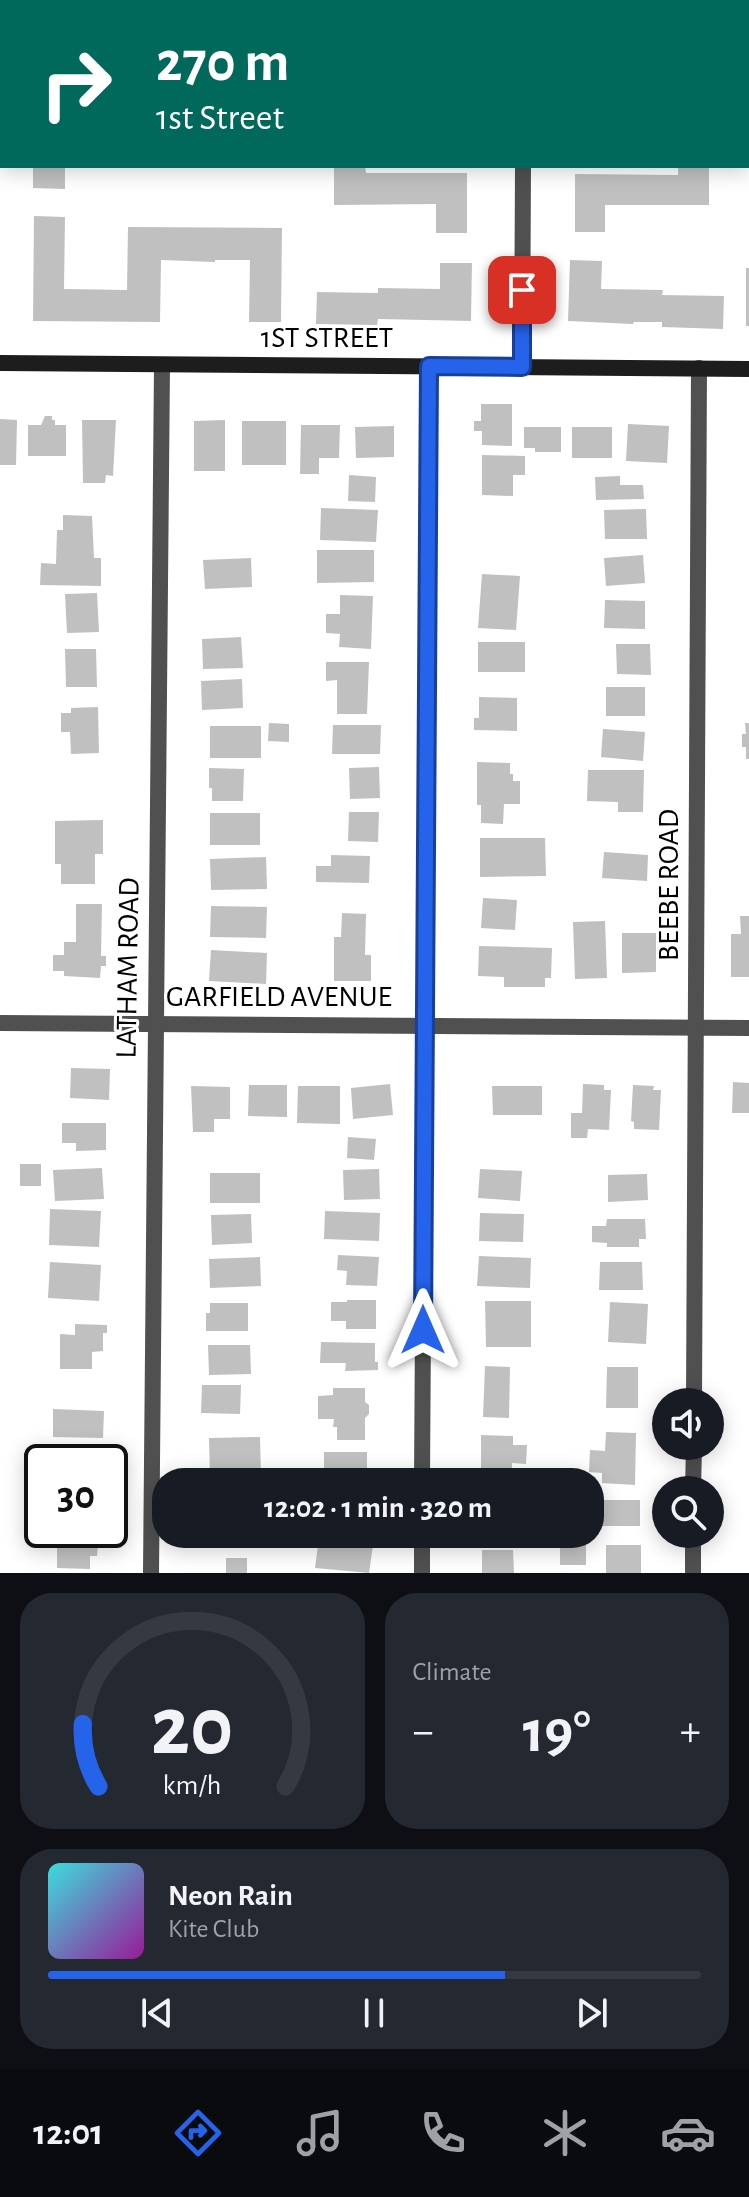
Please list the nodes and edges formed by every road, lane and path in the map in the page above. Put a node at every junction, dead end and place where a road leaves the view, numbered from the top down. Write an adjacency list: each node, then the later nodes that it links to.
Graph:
1 (523, 168): 5 (street)
2 (0, 363): 3 (street, 1ST STREET)
3 (162, 365): 4 (street, 1ST STREET); 9 (street, LATHAM ROAD)
4 (429, 366): 5 (street, 1ST STREET); 10 (street)
5 (522, 367): 6 (street, 1ST STREET)
6 (699, 368): 7 (street, 1ST STREET); 11 (street, BEEBE ROAD)
7 (749, 369)
8 (0, 1023): 9 (street, GARFIELD AVENUE)
9 (156, 1024): 10 (street, GARFIELD AVENUE); 17 (street, LATHAM ROAD)
10 (425, 1025): 11 (street, GARFIELD AVENUE); 14 (street)
11 (696, 1027): 12 (street, GARFIELD AVENUE); 13 (street, BEEBE ROAD)
12 (749, 1028)
13 (694, 1388)
14 (422, 1468)
15 (422, 1548): 18 (street)
16 (693, 1548): 19 (street)
17 (151, 1573)
18 (422, 1573)
19 (693, 1573)

